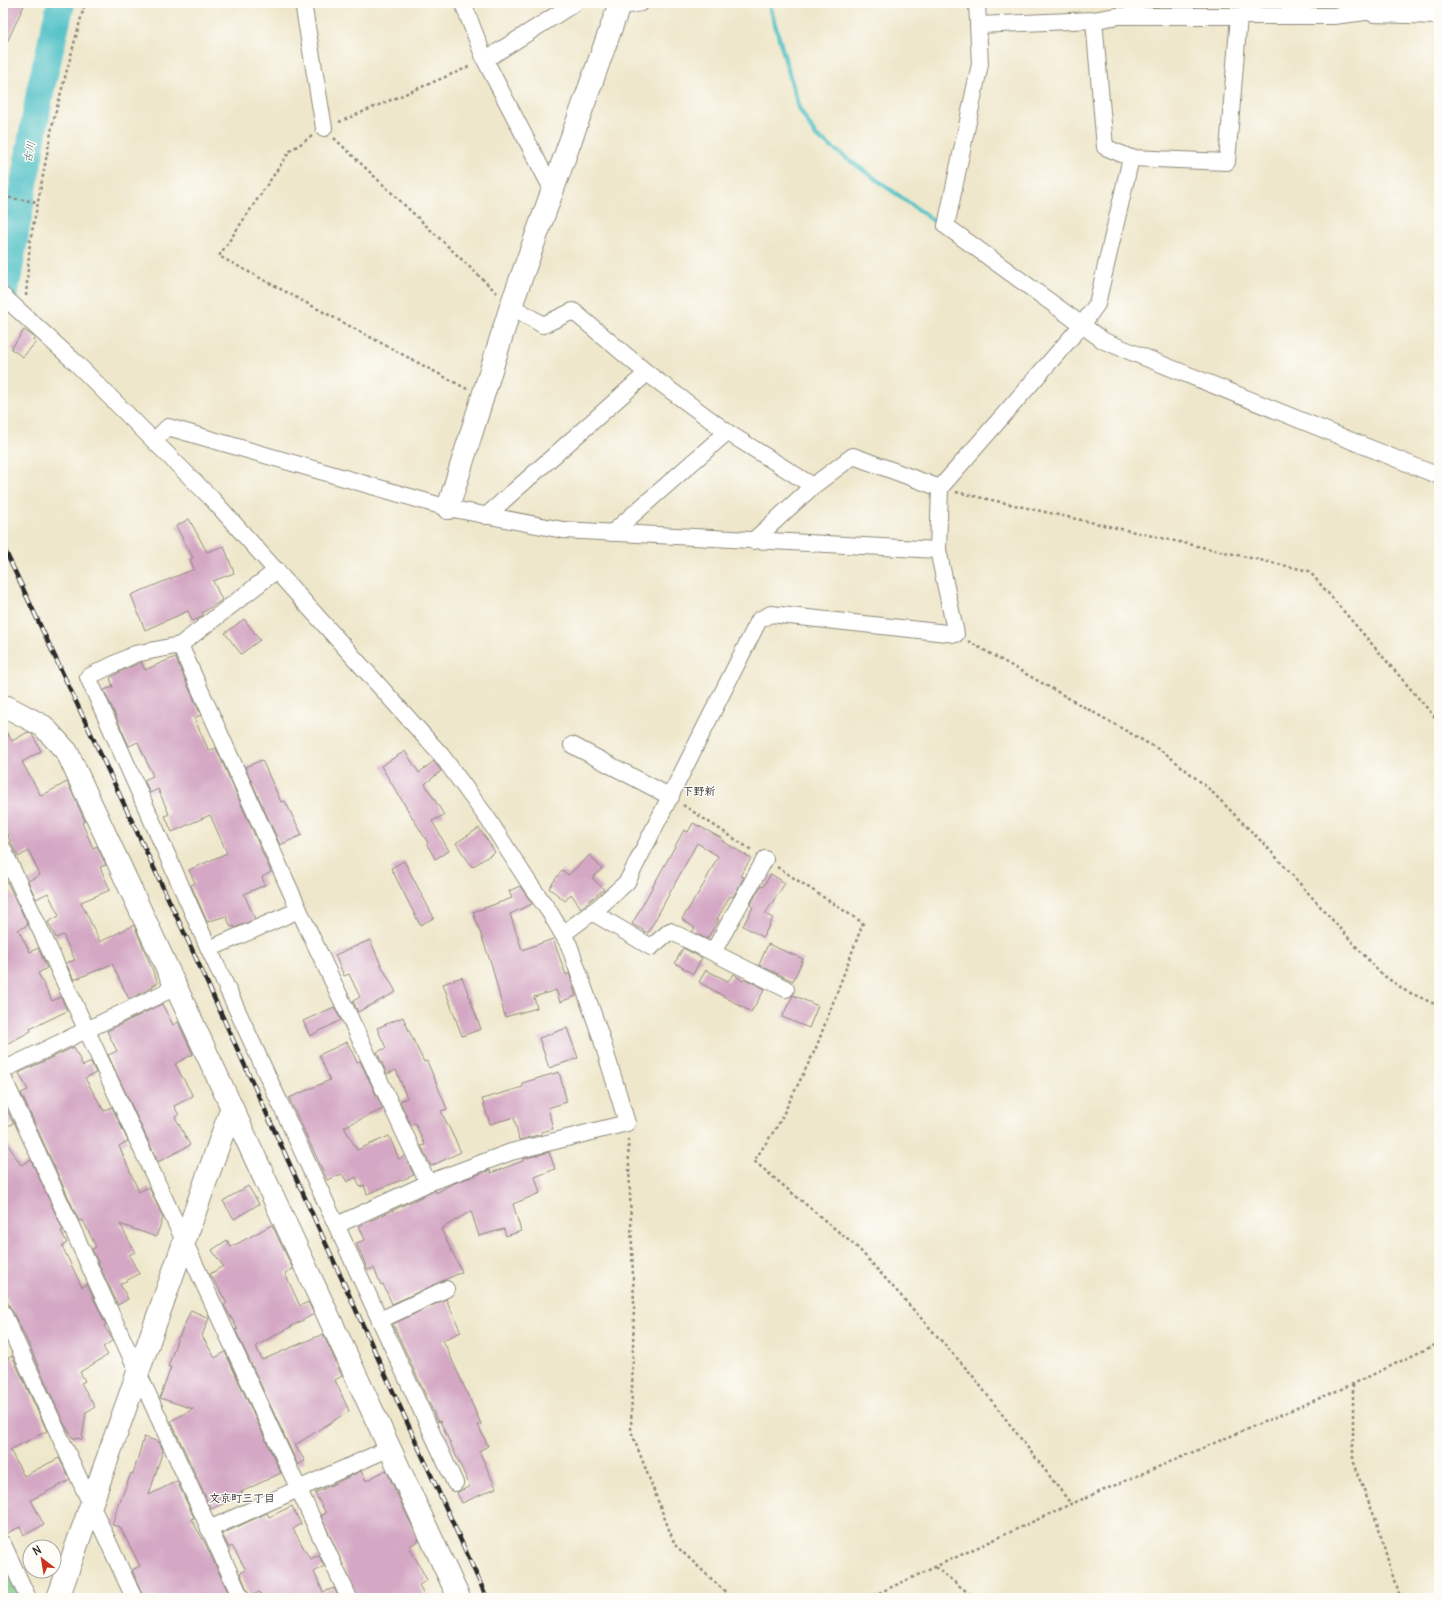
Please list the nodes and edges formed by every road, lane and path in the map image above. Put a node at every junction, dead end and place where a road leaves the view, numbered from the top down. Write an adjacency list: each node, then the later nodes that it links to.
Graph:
1 (85, 3): 19 (path)
2 (303, 3): 15 (street)
3 (463, 3): 14 (street)
4 (575, 3): 14 (street)
5 (641, 3): 7 (street)
6 (977, 3): 13 (street)
7 (618, 4): 17 (street)
8 (1367, 7): 10 (street); 11 (street)
9 (1118, 10): 11 (street); 12 (street)
10 (1439, 13)
11 (1239, 16): 16 (street)
12 (1094, 20): 13 (street); 16 (street)
13 (978, 25): 23 (street)
14 (485, 60): 15 (path); 17 (street)
15 (324, 128): 21 (path); 25 (path)
16 (1131, 158): 23 (street)
17 (552, 189): 21 (street)
18 (4, 197): 19 (path)
19 (36, 202): 22 (path)
20 (3, 296): 22 (street)
21 (510, 306): 24 (street); 25 (street)
22 (21, 312): 27 (street)
23 (1082, 325): 28 (street); 30 (street)
24 (647, 373): 26 (street); 32 (street)
25 (482, 397): 31 (street)
26 (727, 432): 29 (street); 33 (street)
27 (154, 441): 31 (street); 36 (street)
28 (1439, 476)
29 (813, 486): 30 (street); 34 (street)
30 (940, 488): 35 (street); 40 (path)
31 (448, 508): 32 (street)
32 (486, 516): 33 (street)
33 (612, 533): 34 (street)
34 (753, 541): 35 (street)
35 (938, 550): 37 (street)
36 (277, 570): 38 (street); 47 (street)
37 (956, 634): 42 (street); 52 (path)
38 (180, 645): 45 (street); 48 (street)
39 (3, 707): 50 (street)
40 (1439, 722)
41 (572, 745): 42 (street)
42 (671, 797): 44 (path); 46 (street)
43 (3, 849): 53 (street)
44 (765, 859): 49 (street); 71 (path)
45 (299, 910): 48 (street); 58 (street)
46 (592, 912): 47 (street); 49 (street)
47 (563, 934): 57 (street)
48 (209, 949): 59 (street)
49 (713, 952): 51 (street)
50 (176, 987): 53 (street); 56 (street)
51 (786, 989)
52 (1439, 1006)
53 (87, 1030): 54 (street); 60 (street)
54 (3, 1070)
55 (3, 1077): 65 (street)
56 (232, 1107): 60 (street); 67 (street)
57 (627, 1123): 58 (street); 81 (path)
58 (428, 1183): 59 (street)
59 (337, 1225): 63 (street)
60 (184, 1240): 65 (street); 69 (street)
61 (446, 1289): 63 (street)
62 (3, 1313): 70 (street)
63 (380, 1320): 68 (street)
64 (1439, 1343): 66 (path)
65 (138, 1372): 70 (street); 72 (street)
66 (1353, 1384): 71 (path); 84 (path)
67 (390, 1448): 69 (street); 80 (street)
68 (455, 1483)
69 (299, 1489): 72 (street); 79 (street)
70 (91, 1504): 76 (street); 77 (street)
71 (1071, 1504): 74 (path)
72 (209, 1529): 78 (street)
73 (3, 1544): 75 (street)
74 (935, 1567): 82 (path); 83 (path)
75 (28, 1598)
76 (58, 1598)
77 (134, 1598)
78 (241, 1598)
79 (349, 1598)
80 (459, 1598)
81 (732, 1598)
82 (868, 1598)
83 (975, 1598)
84 (1399, 1598)

